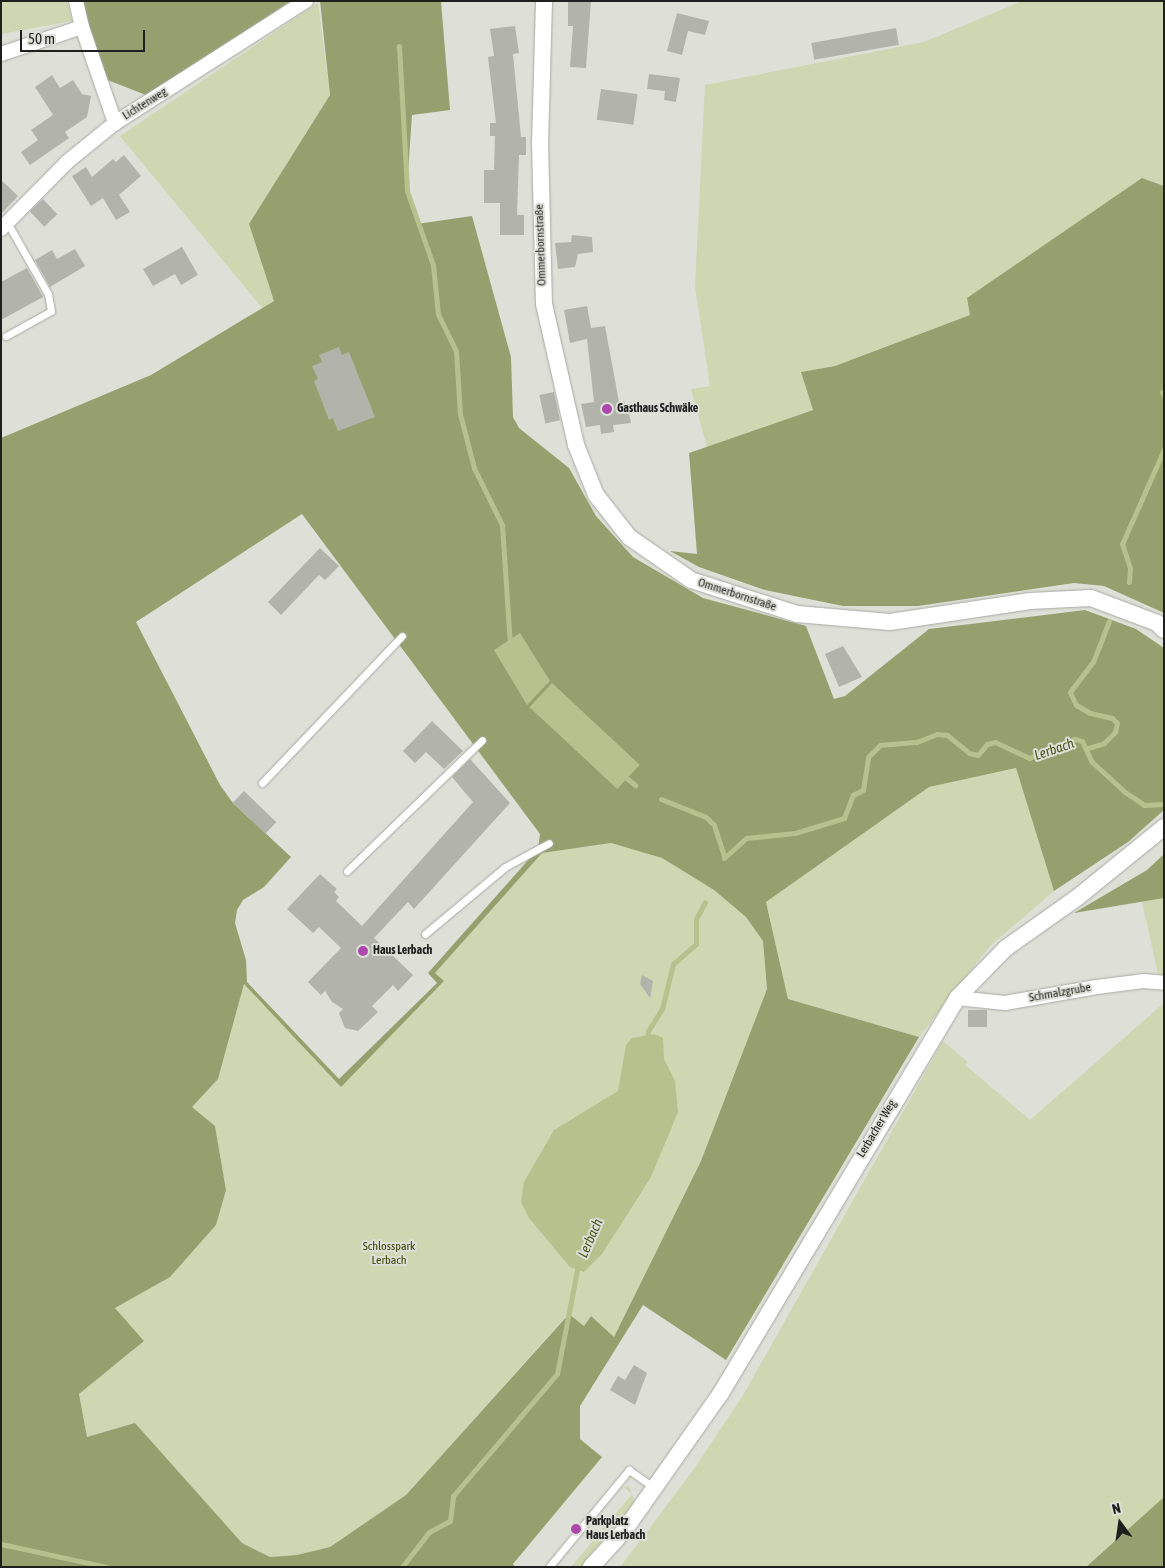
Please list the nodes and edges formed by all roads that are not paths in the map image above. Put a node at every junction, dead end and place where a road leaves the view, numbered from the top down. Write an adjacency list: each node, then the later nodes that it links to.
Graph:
1 (76, 1): 4 (street)
2 (306, 1): 6 (street, Lichtenweg)
3 (544, 1): 9 (street, Ommerbornstraße)
4 (82, 27): 5 (street); 6 (street)
5 (1, 54)
6 (115, 123): 7 (street, Lichtenweg)
7 (4, 226): 8 (lane)
8 (6, 336)
9 (1164, 630)
10 (402, 636): 12 (lane)
11 (482, 740): 15 (lane)
12 (262, 783)
13 (1164, 827): 18 (street, Lerbacher Weg)
14 (549, 843): 16 (lane)
15 (347, 872)
16 (425, 934)
17 (1164, 983): 18 (street, Schmalzgrube)
18 (956, 998): 19 (street, Lerbacher Weg)
19 (656, 1488): 20 (lane); 21 (street, Lerbacher Weg)
20 (549, 1567)
21 (591, 1567)

